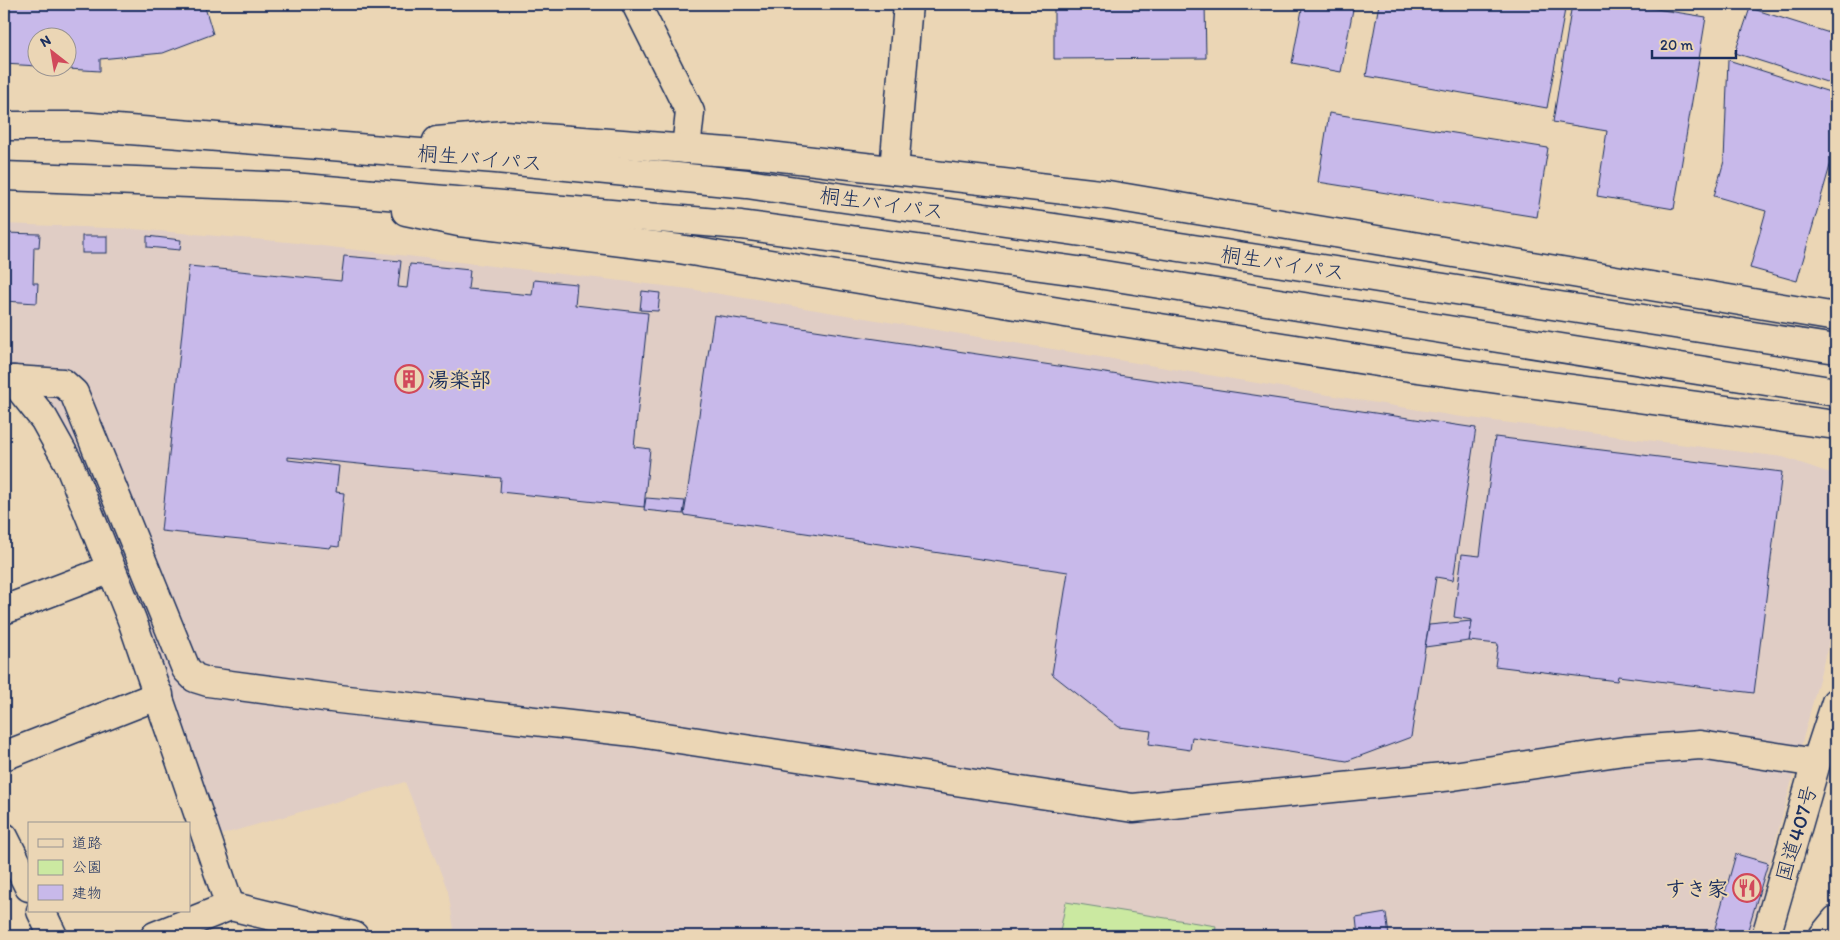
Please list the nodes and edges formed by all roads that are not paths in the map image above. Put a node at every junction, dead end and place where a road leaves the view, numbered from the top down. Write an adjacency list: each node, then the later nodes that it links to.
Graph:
1 (636, 4): 5 (main road)
2 (908, 4): 6 (main road)
3 (4, 126): 4 (main road, 桐生バイパス)
4 (361, 148): 5 (main road); 10 (main road, 桐生バイパス)
5 (686, 149): 6 (main road)
6 (894, 170): 9 (main road)
7 (4, 176): 8 (main road, 桐生バイパス)
8 (292, 187): 12 (main road, 桐生バイパス); 13 (main road)
9 (1836, 317)
10 (1836, 349)
11 (8, 380): 14 (main road); 19 (main road)
12 (1836, 392)
13 (1836, 425)
14 (111, 569): 15 (main road); 16 (main road)
15 (4, 610)
16 (158, 695): 18 (main road); 22 (main road)
17 (1836, 702): 19 (main road, 国道407号)
18 (4, 756)
19 (1816, 763): 28 (main road, 国道407号)
20 (4, 837): 21 (main road)
21 (28, 885)
22 (230, 906): 26 (main road); 27 (main road)
23 (41, 912): 25 (main road)
24 (1836, 920): 29 (main road)
25 (53, 936)
26 (155, 936)
27 (354, 936)
28 (1766, 936)
29 (1823, 936)

